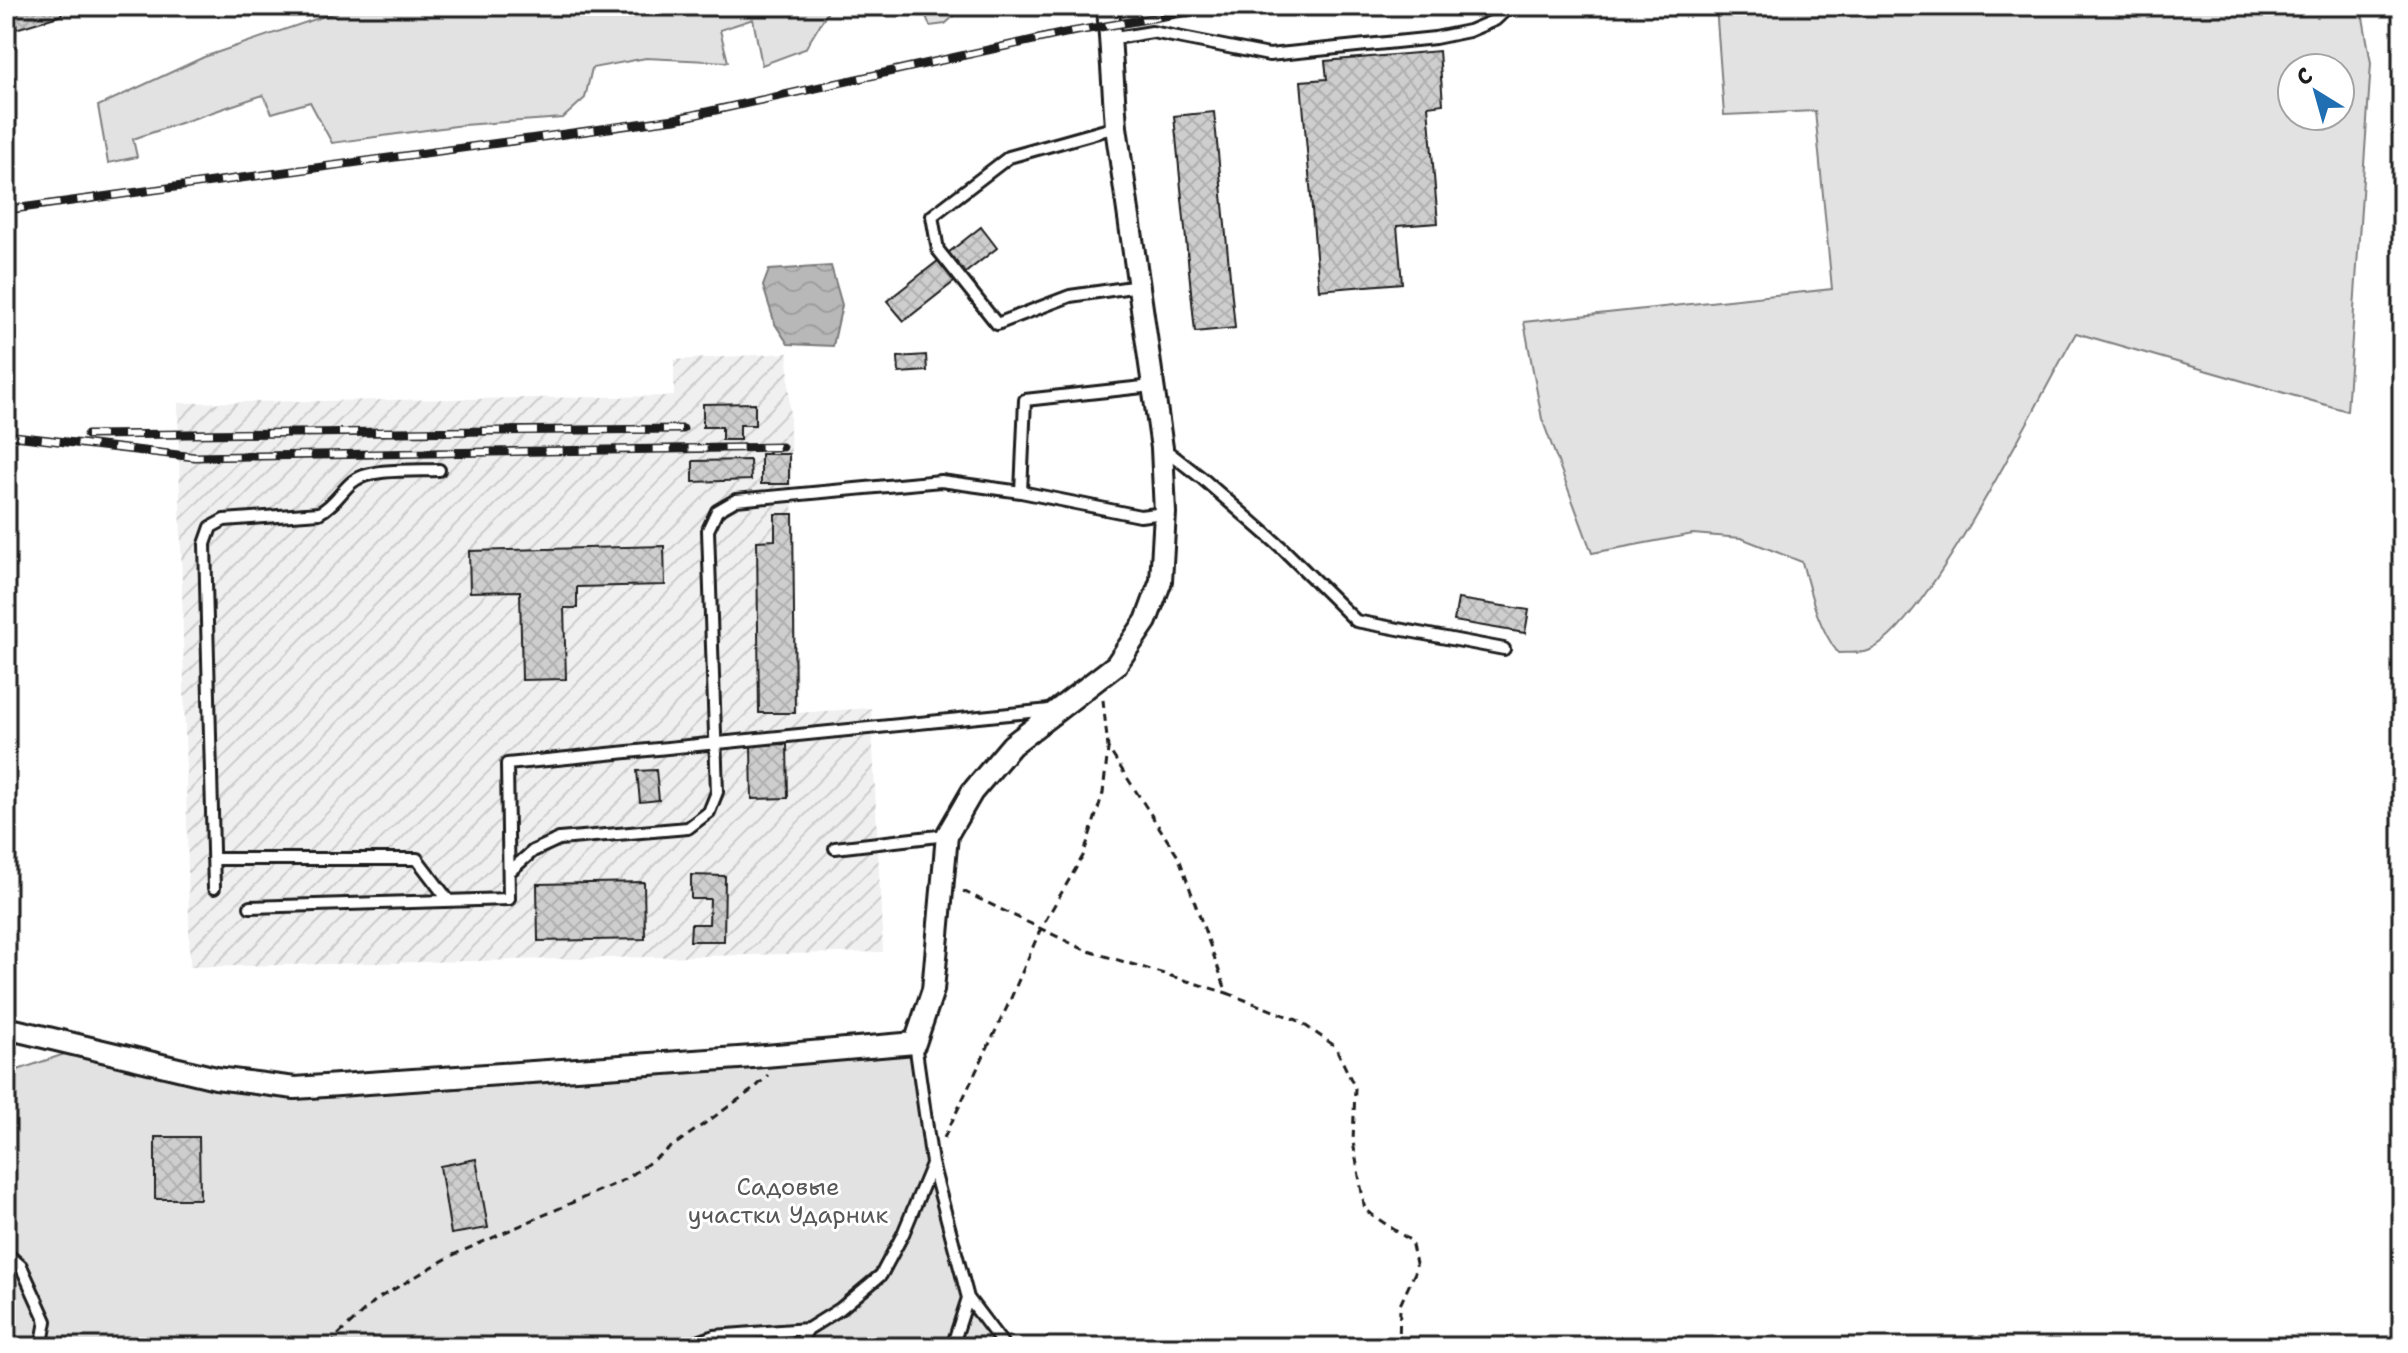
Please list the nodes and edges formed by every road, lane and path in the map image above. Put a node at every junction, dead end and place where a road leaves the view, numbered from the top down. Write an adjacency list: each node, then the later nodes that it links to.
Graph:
1 (1108, 6): 3 (street)
2 (1510, 6): 3 (lane)
3 (1109, 39): 4 (street)
4 (1116, 127): 5 (street); 5 (lane)
5 (1139, 286): 6 (street)
6 (1152, 386): 7 (street); 9 (lane)
7 (1162, 448): 10 (street); 11 (lane)
8 (439, 470): 18 (lane)
9 (1021, 492): 10 (lane); 14 (lane)
10 (1165, 513): 12 (street)
11 (1504, 649)
12 (1101, 677): 13 (street); 15 (path)
13 (1056, 710): 14 (lane); 16 (street)
14 (714, 744): 19 (lane); 19 (lane)
15 (1108, 748): 24 (path); 25 (path)
16 (947, 835): 17 (lane); 20 (street)
17 (835, 848)
18 (213, 859): 21 (lane); 22 (lane)
19 (509, 872): 22 (lane)
20 (944, 882): 24 (path); 27 (street)
21 (214, 888)
22 (449, 901): 23 (lane)
23 (250, 907)
24 (1041, 928): 25 (path); 29 (path)
25 (1227, 993): 39 (path)
26 (6, 1028): 28 (street)
27 (915, 1043): 28 (street); 29 (lane)
28 (788, 1054): 34 (path)
29 (932, 1163): 31 (lane); 32 (lane)
30 (6, 1253): 33 (lane)
31 (968, 1298): 37 (lane); 38 (lane)
32 (808, 1329): 35 (lane); 36 (lane)
33 (33, 1347)
34 (331, 1347)
35 (684, 1347)
36 (797, 1347)
37 (952, 1347)
38 (1005, 1347)
39 (1399, 1347)

